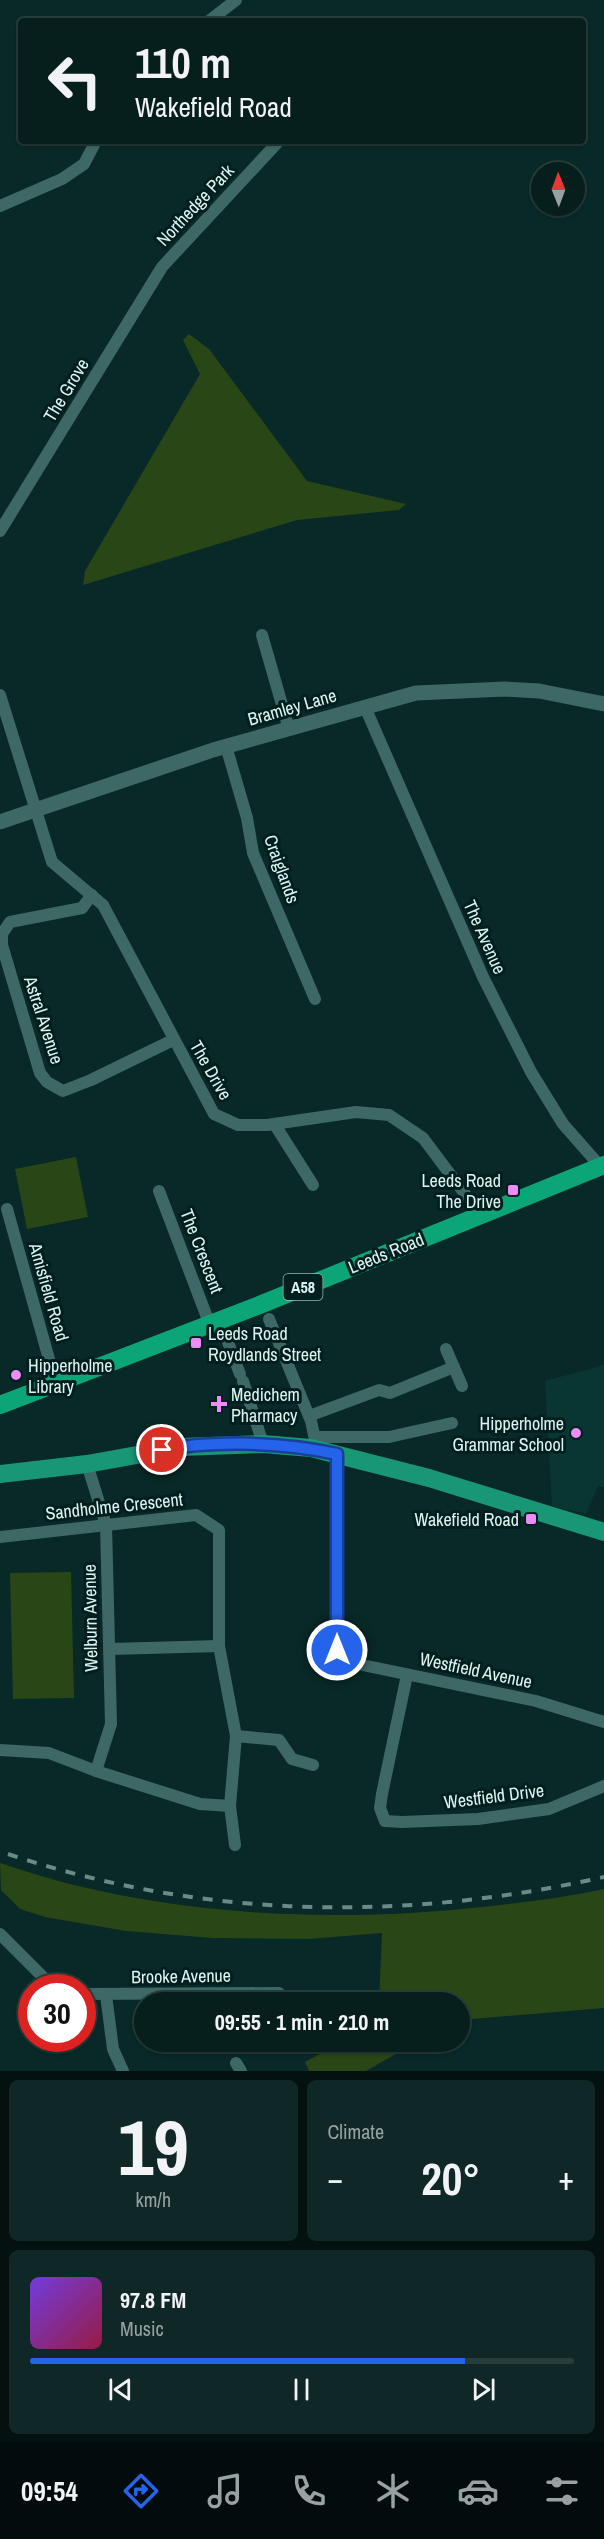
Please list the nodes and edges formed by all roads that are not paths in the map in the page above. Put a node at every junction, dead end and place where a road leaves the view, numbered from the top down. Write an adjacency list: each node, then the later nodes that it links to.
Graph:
1 (231, 1): 2 (street)
2 (212, 18)
3 (94, 144): 5 (street)
4 (276, 144): 6 (street, Northedge Park)
5 (0, 206)
6 (162, 267): 7 (street, The Grove)
7 (0, 531)
8 (262, 635): 12 (street)
9 (0, 695): 14 (street)
10 (604, 704): 11 (street, Bramley Lane)
11 (365, 707): 12 (street, Bramley Lane); 20 (street, The Avenue)
12 (289, 729): 13 (street, Bramley Lane)
13 (226, 746): 14 (street, Bramley Lane); 17 (street, Craiglands)
14 (38, 809): 15 (street, Bramley Lane); 16 (street, The Drive)
15 (0, 822)
16 (92, 895): 18 (street, The Drive); 18 (street, Astral Avenue)
17 (315, 999)
18 (173, 1040): 19 (street, The Drive)
19 (275, 1125): 21 (street); 24 (street, The Drive)
20 (602, 1166): 24 (highway, Leeds Road / A58)
21 (313, 1185)
22 (159, 1191): 26 (street, The Crescent)
23 (7, 1209): 29 (street, Amisfield Road)
24 (480, 1214): 26 (highway, Leeds Road / A58)
25 (269, 1319): 32 (street)
26 (215, 1323): 29 (highway, Leeds Road / A58); 35 (street, The Crescent)
27 (446, 1349): 28 (street)
28 (454, 1367): 30 (street); 32 (street)
29 (56, 1384): 31 (highway, Leeds Road / A58)
30 (462, 1386)
31 (0, 1405)
32 (309, 1416): 34 (street)
33 (452, 1423): 34 (street)
34 (316, 1443): 35 (main road); 36 (main road)
35 (263, 1444): 37 (main road)
36 (337, 1454): 40 (main road); 44 (street, Westfield Avenue)
37 (87, 1464): 38 (main road); 39 (street, Welburn Avenue)
38 (0, 1474)
39 (106, 1526): 41 (street, Sandholme Crescent); 42 (street, Sandholme Crescent); 43 (street, Welburn Avenue)
40 (604, 1532)
41 (0, 1537)
42 (219, 1646): 43 (street); 46 (street, Sandholme Crescent)
43 (110, 1649): 49 (street, Welburn Avenue)
44 (407, 1675): 45 (street, Westfield Avenue); 50 (street, Westfield Drive)
45 (604, 1722)
46 (236, 1736): 48 (street); 51 (street, Sandholme Crescent)
47 (0, 1750): 49 (street)
48 (313, 1765)
49 (96, 1771): 51 (street)
50 (604, 1786)
51 (230, 1806): 52 (street, Sandholme Crescent)
52 (235, 1845)
53 (0, 1934): 54 (street)
54 (40, 1974)
55 (96, 1995): 56 (street, Brooke Avenue)
56 (106, 1995): 57 (street, Brooke Avenue); 58 (street)
57 (134, 1995)
58 (123, 2071)

